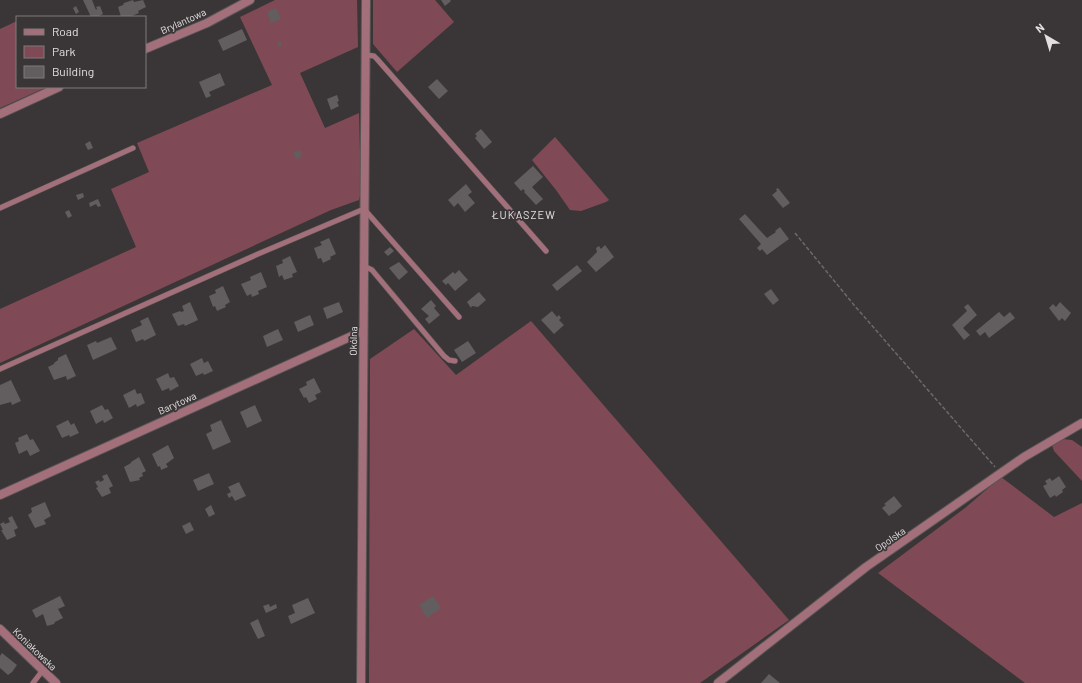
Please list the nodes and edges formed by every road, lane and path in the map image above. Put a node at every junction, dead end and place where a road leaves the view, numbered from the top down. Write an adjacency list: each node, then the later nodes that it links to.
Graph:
1 (250, 0): 3 (street, Brylantowa)
2 (366, 0): 4 (street, Okólna)
3 (146, 49)
4 (366, 55): 9 (street, Okólna); 11 (lane)
5 (57, 88): 6 (street)
6 (0, 114)
7 (133, 148): 8 (lane)
8 (0, 208)
9 (364, 209): 12 (street, Okólna); 13 (lane); 16 (lane)
10 (795, 233): 18 (path)
11 (546, 251)
12 (364, 266): 14 (street, Okólna); 15 (lane)
13 (459, 318)
14 (363, 331): 19 (street, Barytowa); 24 (street, Okólna)
15 (455, 361)
16 (0, 369)
17 (1082, 423): 18 (street, Opolska)
18 (1000, 473): 25 (street, Opolska)
19 (0, 495)
20 (0, 629): 21 (street, Koniakowska)
21 (43, 670): 22 (lane); 23 (street, Koniakowska)
22 (33, 683)
23 (56, 683)
24 (361, 683)
25 (718, 683)

